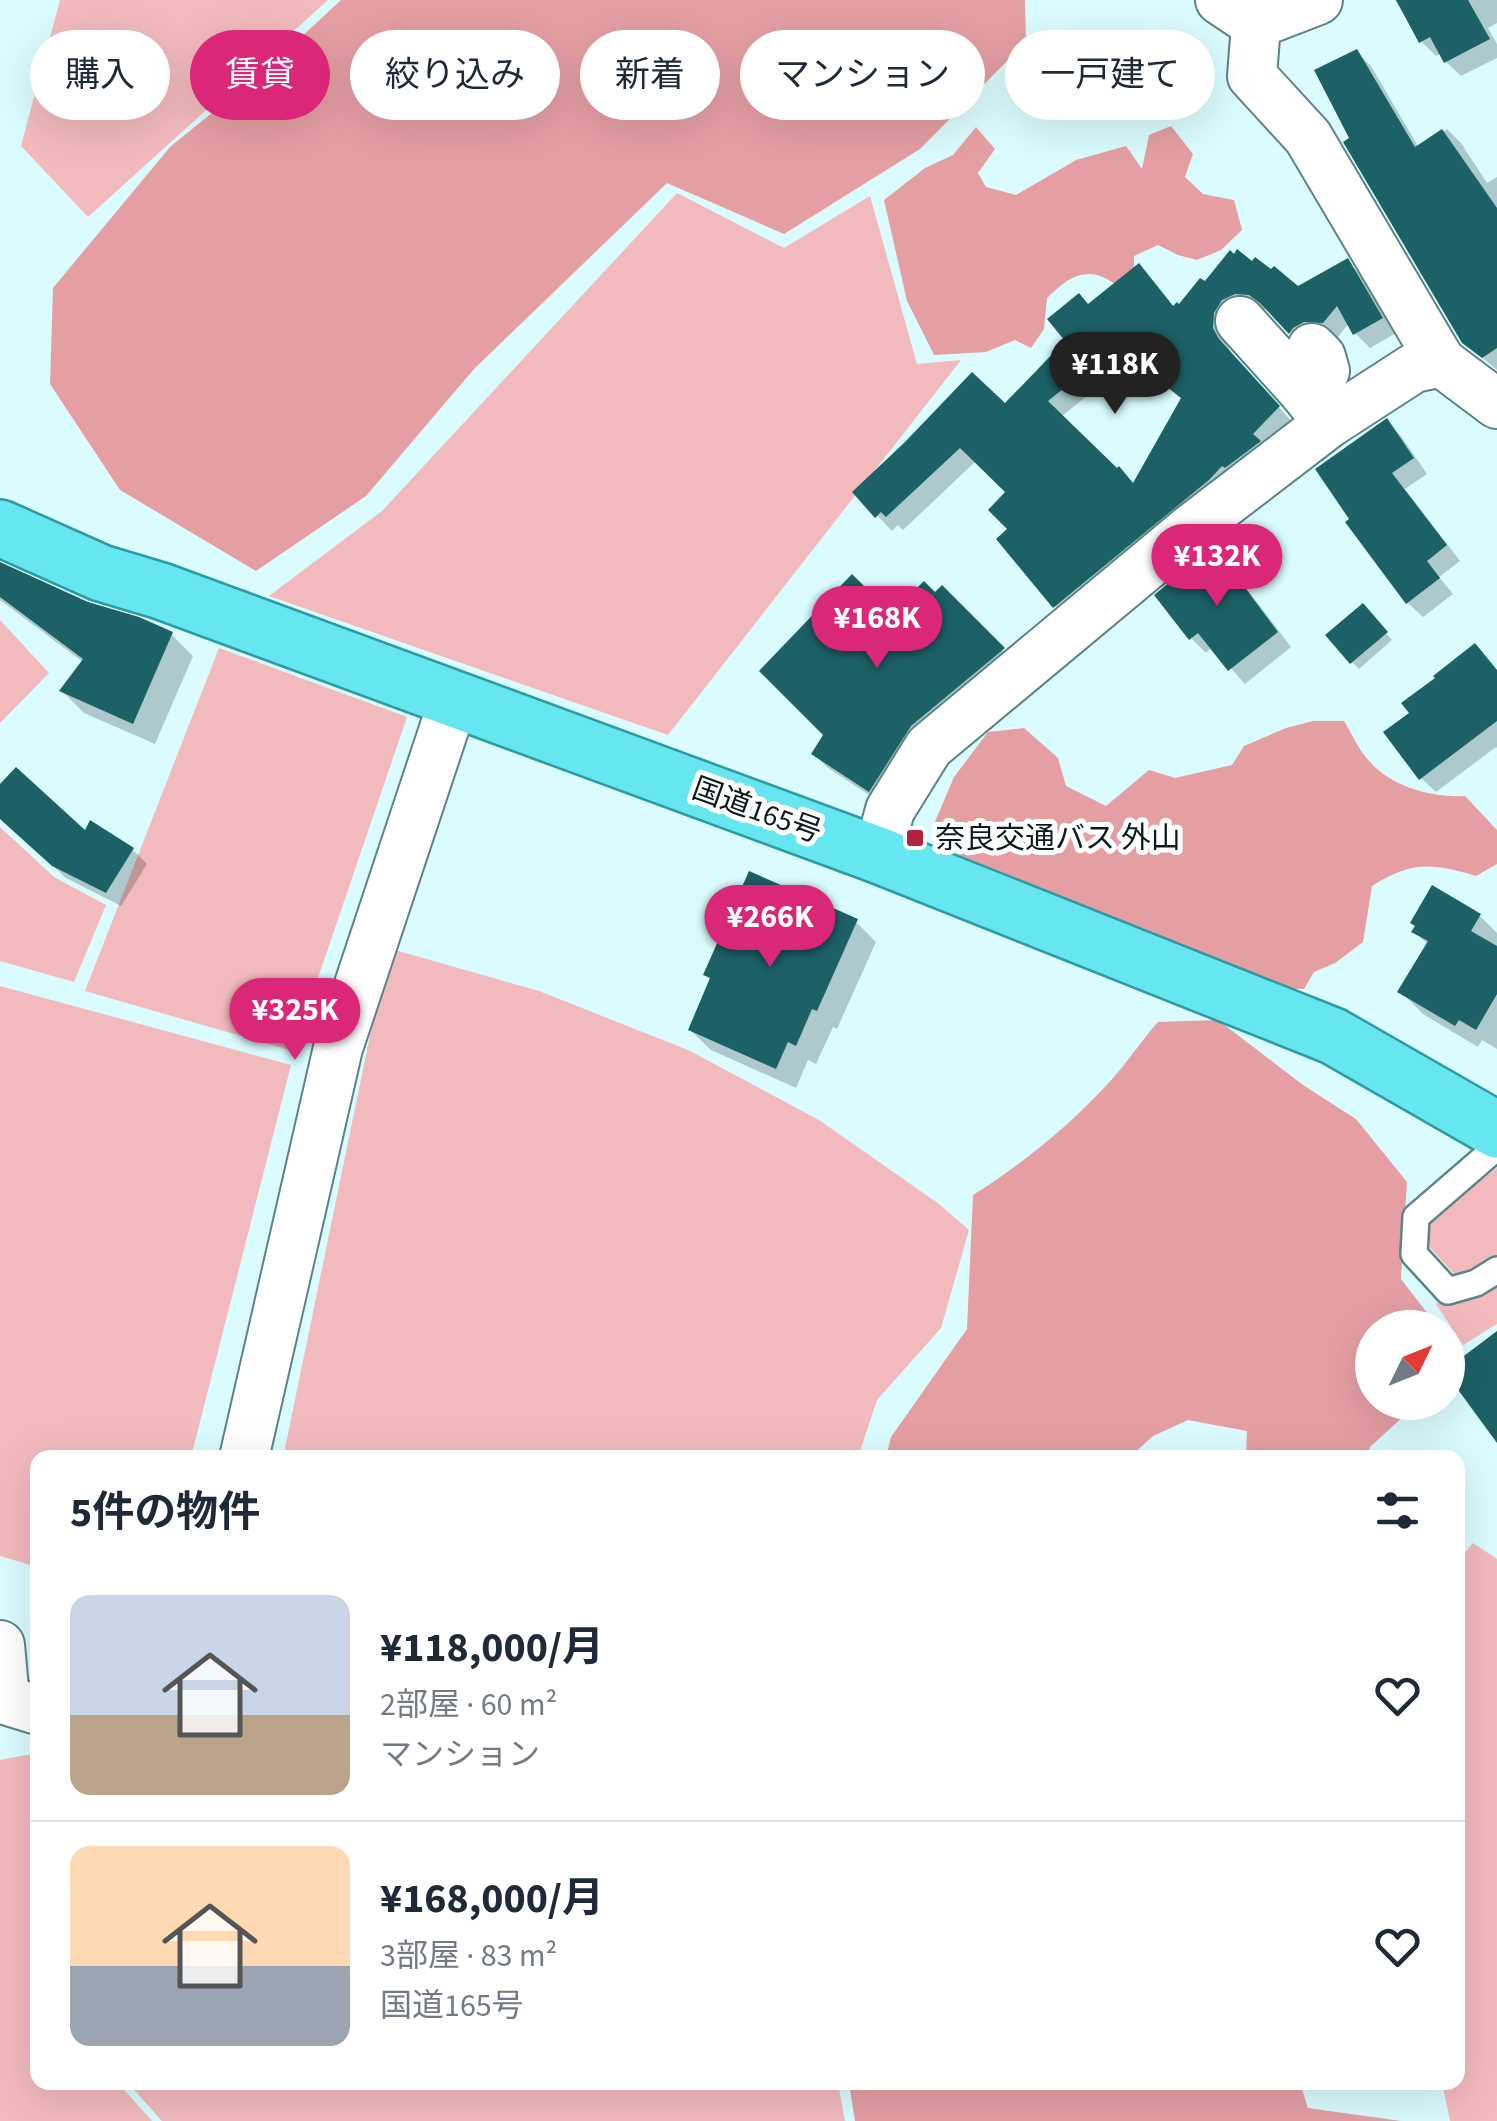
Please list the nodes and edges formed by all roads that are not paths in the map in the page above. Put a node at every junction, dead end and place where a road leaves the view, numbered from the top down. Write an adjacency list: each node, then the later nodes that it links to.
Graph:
1 (1318, 0): 2 (street)
2 (1238, 12): 4 (street)
3 (1240, 321): 5 (street)
4 (1441, 362): 5 (street); 6 (street)
5 (1315, 387): 9 (street)
6 (1497, 404)
7 (0, 528): 8 (highway, 国道165号)
8 (454, 699): 9 (highway, 国道165号); 13 (street)
9 (878, 855): 10 (highway, 国道165号)
10 (1497, 1130)
11 (1497, 1147): 12 (lane)
12 (1497, 1270)
13 (246, 1450)
14 (0, 1645): 15 (street)
15 (30, 1708)

